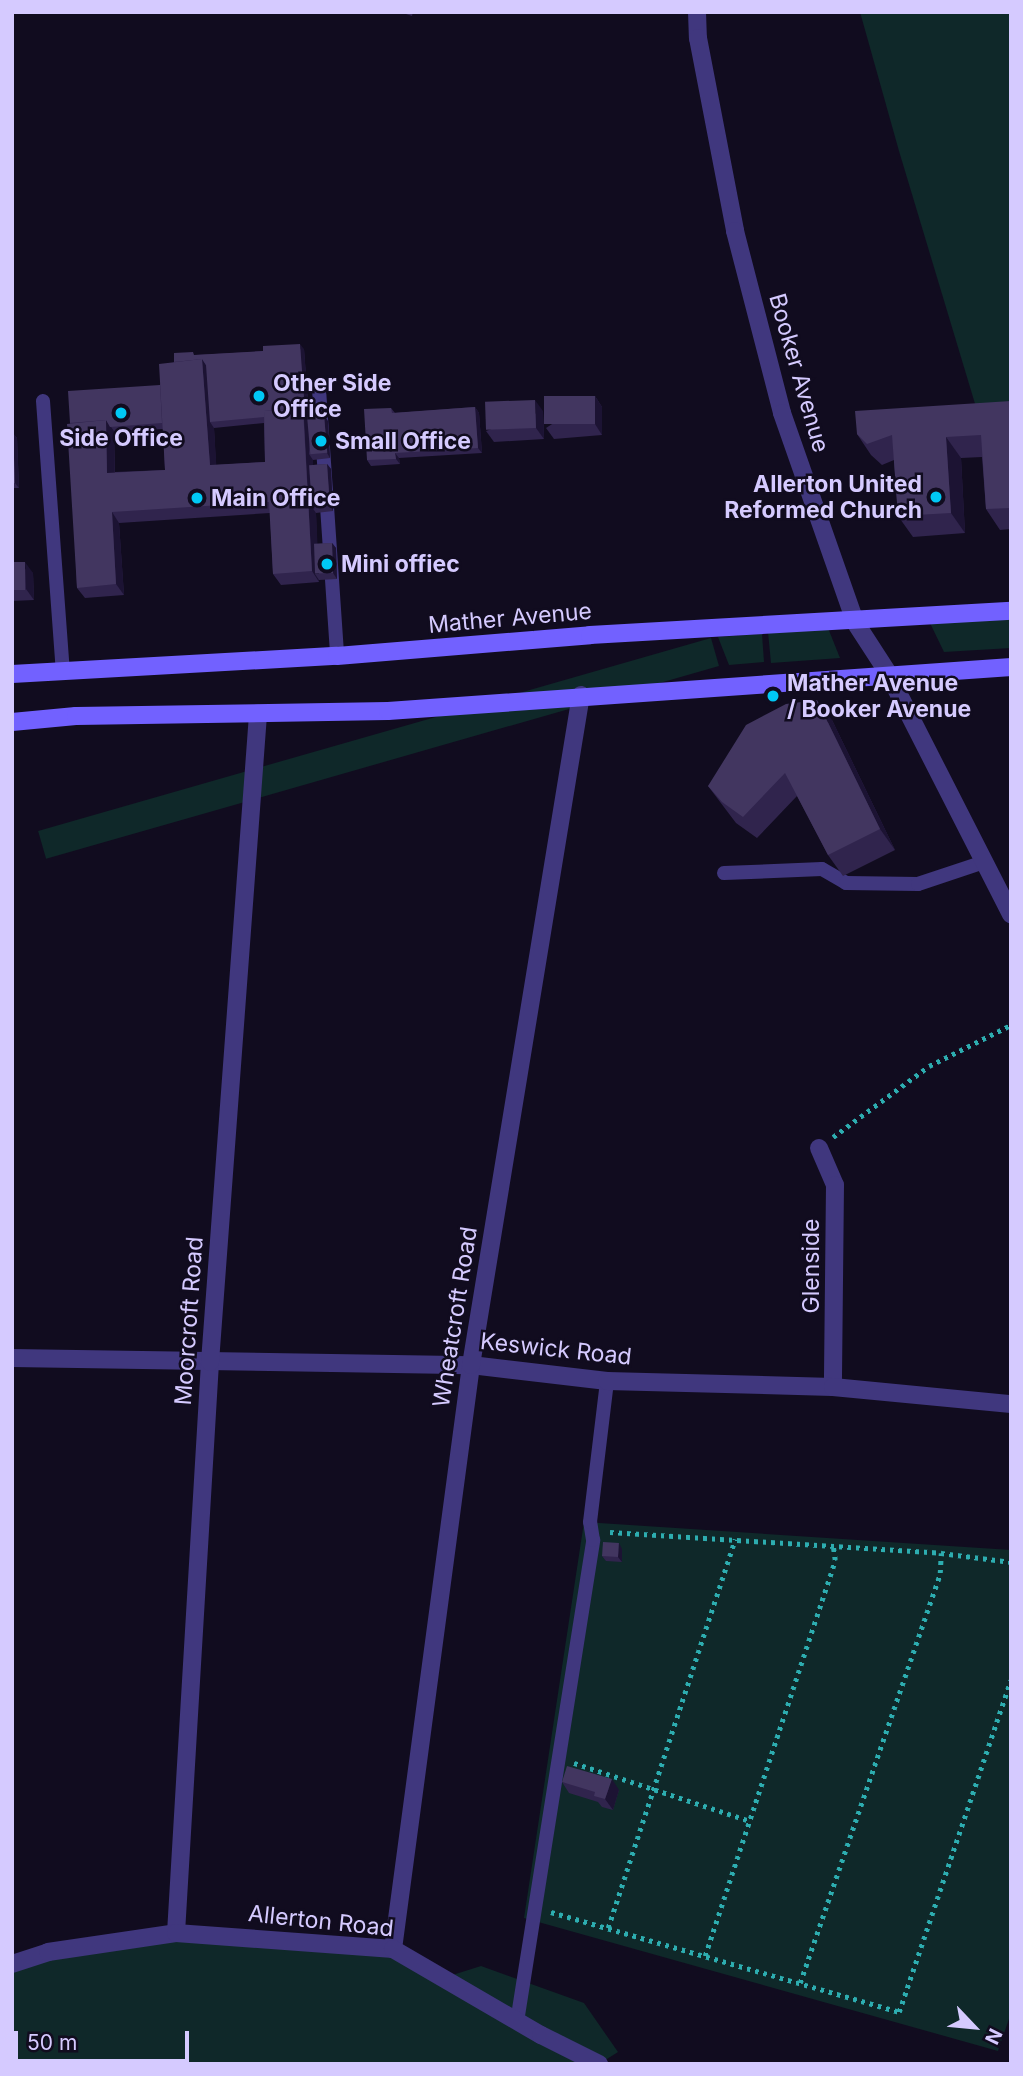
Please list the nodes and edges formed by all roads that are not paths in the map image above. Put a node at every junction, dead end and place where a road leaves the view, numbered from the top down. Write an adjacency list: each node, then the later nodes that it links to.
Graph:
1 (697, 12): 5 (street, Booker Avenue)
2 (319, 389): 6 (lane)
3 (43, 401): 8 (lane)
4 (1011, 611): 5 (main road, Mather Avenue)
5 (855, 622): 6 (main road, Mather Avenue); 9 (street, Booker Avenue)
6 (337, 656): 8 (main road, Mather Avenue)
7 (1011, 667): 9 (main road)
8 (63, 671): 10 (main road, Mather Avenue)
9 (888, 673): 11 (main road); 14 (street, Booker Avenue)
10 (12, 674)
11 (581, 695): 12 (main road); 20 (street, Wheatcroft Road)
12 (258, 713): 13 (main road); 19 (street, Moorcroft Road)
13 (12, 722)
14 (985, 862): 15 (lane); 16 (street, Booker Avenue)
15 (724, 873)
16 (1011, 914)
17 (819, 1148): 22 (street, Glenside)
18 (12, 1358): 19 (street, Keswick Road)
19 (210, 1362): 20 (street, Keswick Road); 24 (street, Moorcroft Road)
20 (471, 1365): 21 (street, Keswick Road); 25 (street, Wheatcroft Road)
21 (607, 1381): 22 (street, Keswick Road); 27 (lane)
22 (834, 1387): 23 (street, Keswick Road)
23 (1011, 1404)
24 (176, 1933): 25 (street, Allerton Road); 26 (street, Allerton Road)
25 (393, 1949): 27 (street, Allerton Road)
26 (12, 1964)
27 (517, 2022): 28 (street, Allerton Road)
28 (599, 2064)

